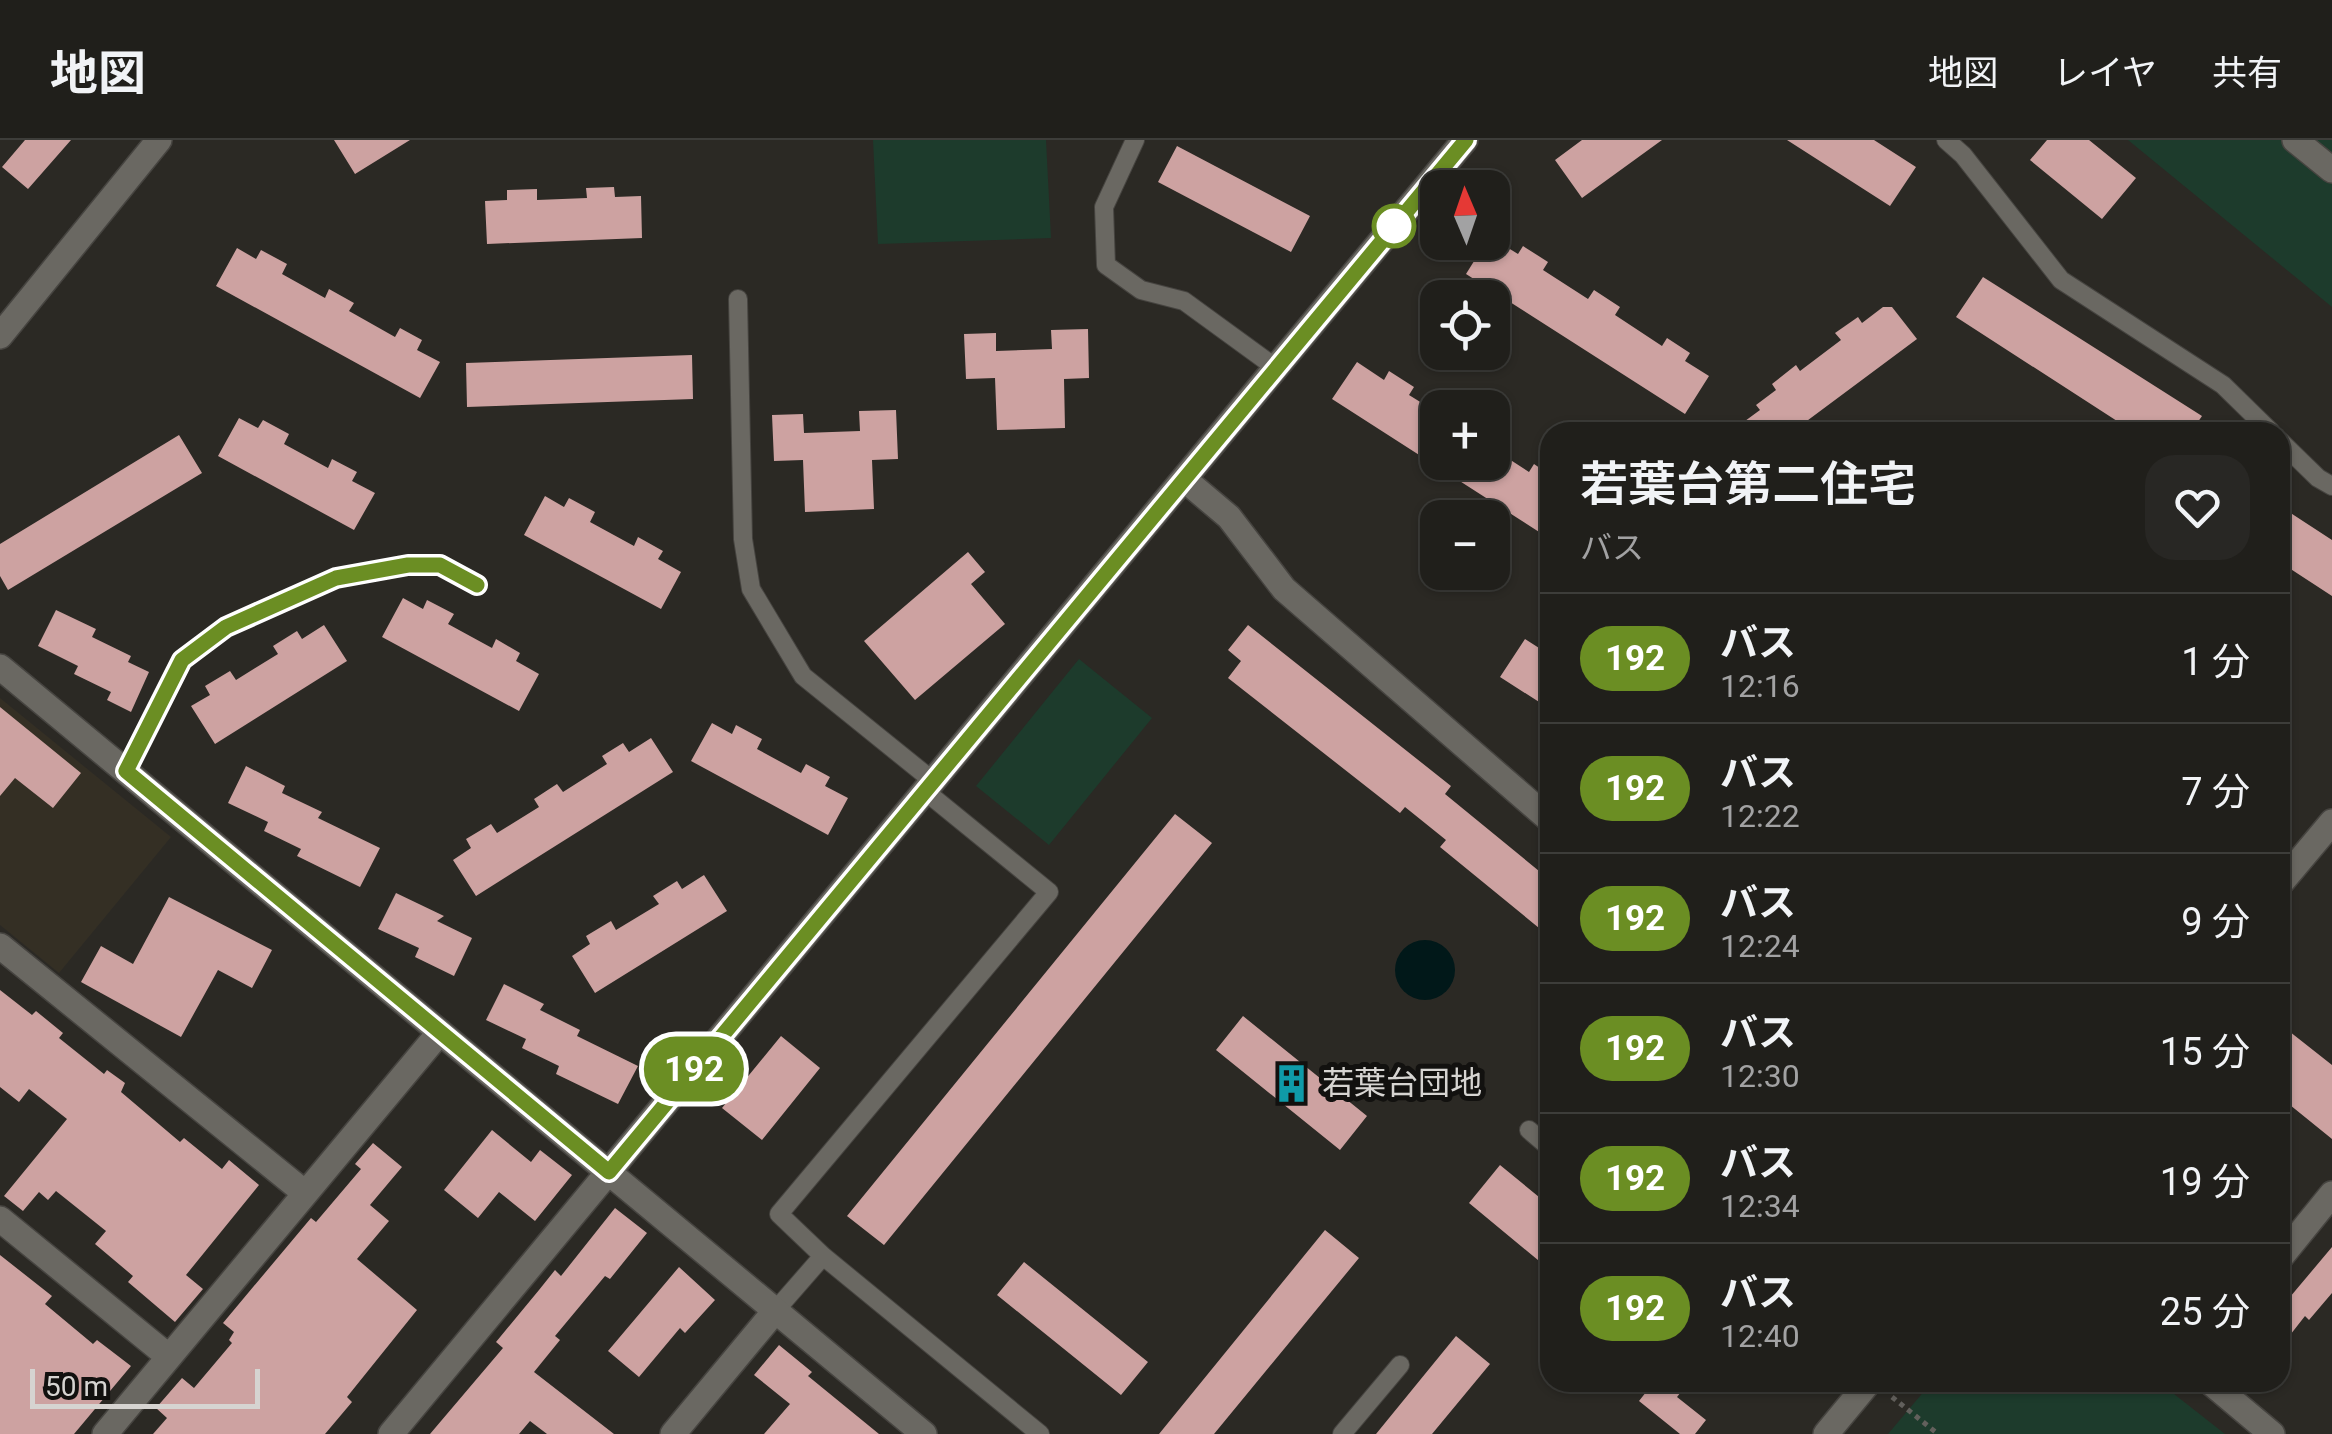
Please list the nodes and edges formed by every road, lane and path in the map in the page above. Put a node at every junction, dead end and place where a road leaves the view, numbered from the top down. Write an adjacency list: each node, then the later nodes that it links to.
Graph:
1 (159, 140): 8 (street)
2 (1135, 140): 9 (lane)
3 (1466, 140): 9 (street)
4 (1946, 140): 10 (lane)
5 (2295, 140): 6 (street)
6 (2332, 170)
7 (738, 299): 17 (lane)
8 (0, 336)
9 (1276, 368): 12 (street)
10 (2261, 422)
11 (2290, 451): 13 (lane)
12 (1184, 479): 17 (street); 18 (street)
13 (2332, 486)
14 (477, 585): 16 (lane)
15 (0, 667): 16 (street)
16 (126, 771): 22 (street)
17 (929, 786): 25 (street); 30 (lane)
18 (1540, 811)
19 (2332, 822): 20 (street)
20 (2290, 872)
21 (0, 946): 26 (street)
22 (440, 1032): 25 (street); 26 (street)
23 (1529, 1130): 24 (lane)
24 (1540, 1139)
25 (609, 1172): 31 (street); 38 (street)
26 (305, 1194): 32 (street)
27 (2330, 1201): 29 (street)
28 (0, 1219): 32 (street)
29 (2290, 1247)
30 (823, 1256): 31 (lane); 41 (lane)
31 (775, 1311): 39 (street); 40 (street)
32 (169, 1357): 37 (street)
33 (1400, 1366): 42 (lane)
34 (1873, 1392): 43 (street)
35 (1883, 1392): 44 (path)
36 (2222, 1392): 45 (street)
37 (105, 1434)
38 (391, 1434)
39 (674, 1434)
40 (924, 1434)
41 (1040, 1434)
42 (1342, 1434)
43 (1826, 1434)
44 (1938, 1434)
45 (2272, 1434)

